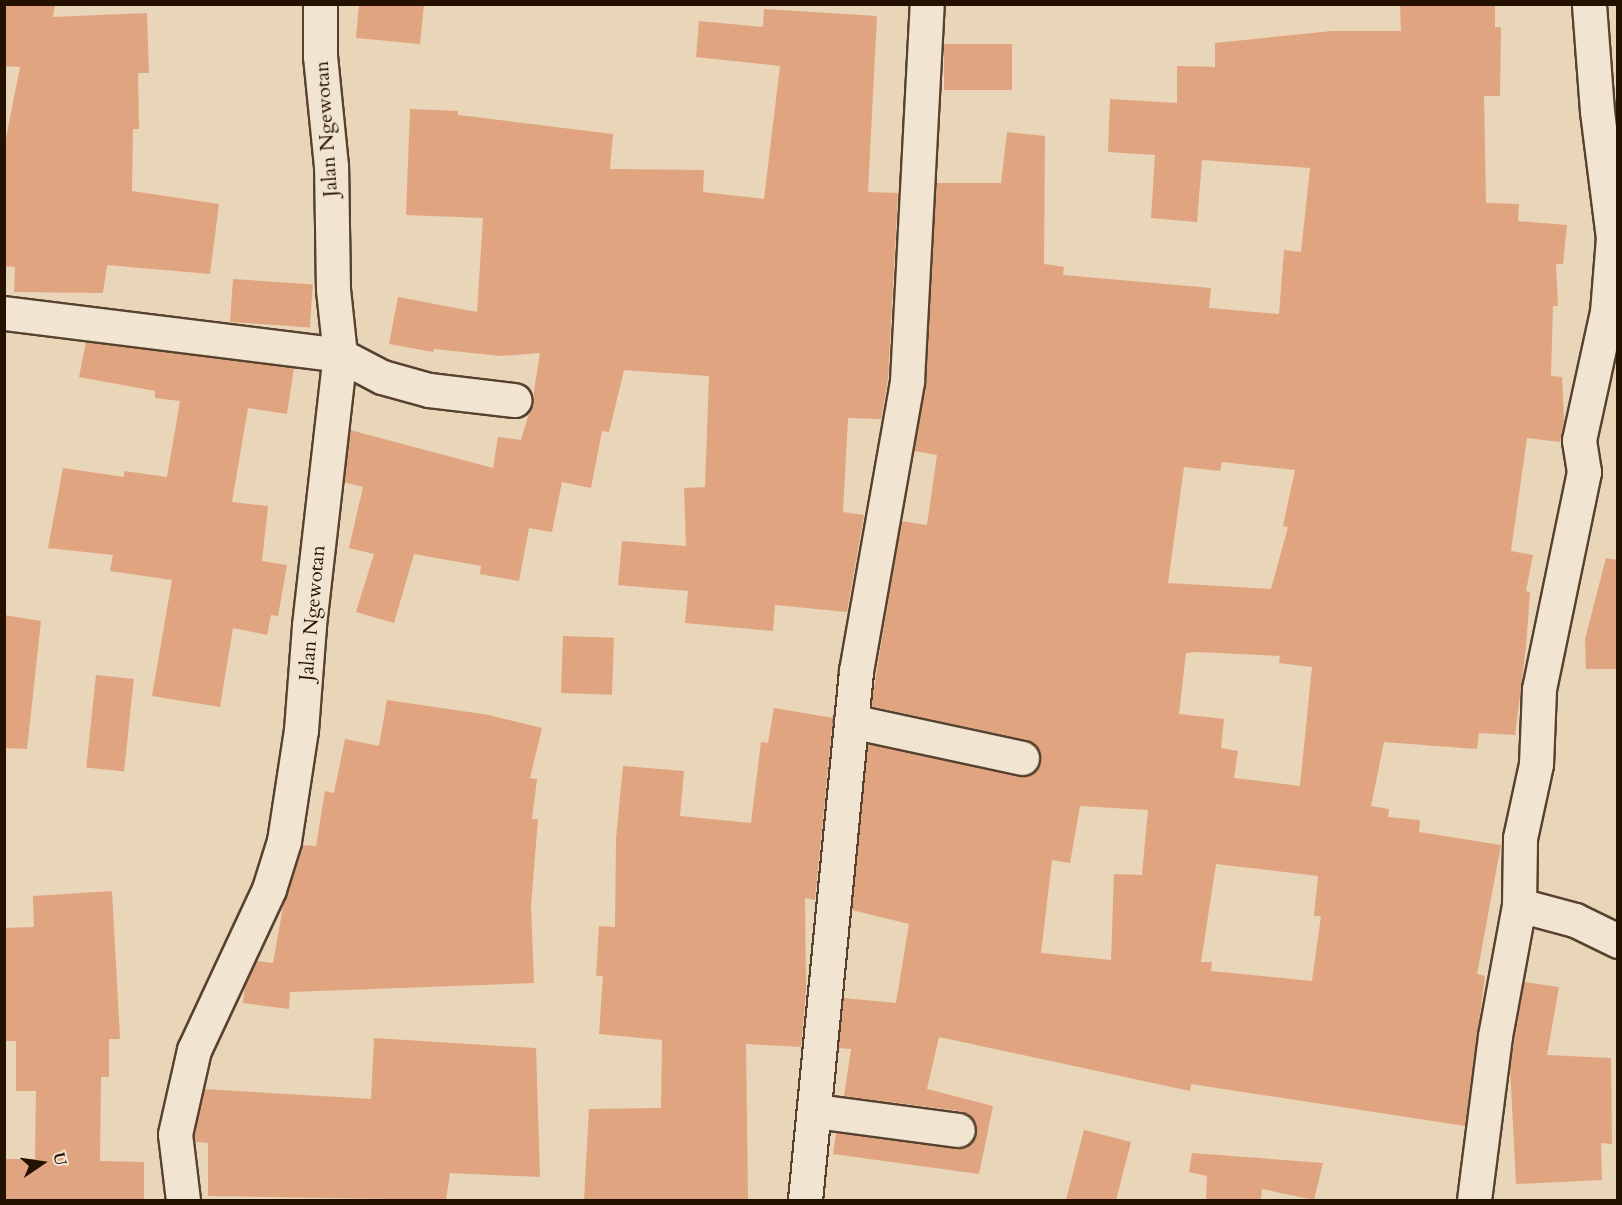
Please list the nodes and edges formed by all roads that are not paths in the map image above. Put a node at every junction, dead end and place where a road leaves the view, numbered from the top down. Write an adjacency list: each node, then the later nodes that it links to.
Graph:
1 (320, 4): 6 (street, Jalan Ngewotan)
2 (927, 4): 8 (street)
3 (1589, 4): 4 (street)
4 (1612, 178): 10 (street)
5 (4, 313): 6 (street)
6 (340, 355): 7 (street); 14 (street, Jalan Ngewotan)
7 (514, 400)
8 (851, 721): 9 (street); 12 (street)
9 (1022, 758)
10 (1519, 905): 11 (street); 16 (street)
11 (1617, 941)
12 (816, 1111): 13 (street); 15 (street)
13 (957, 1130)
14 (183, 1200)
15 (806, 1200)
16 (1474, 1200)

